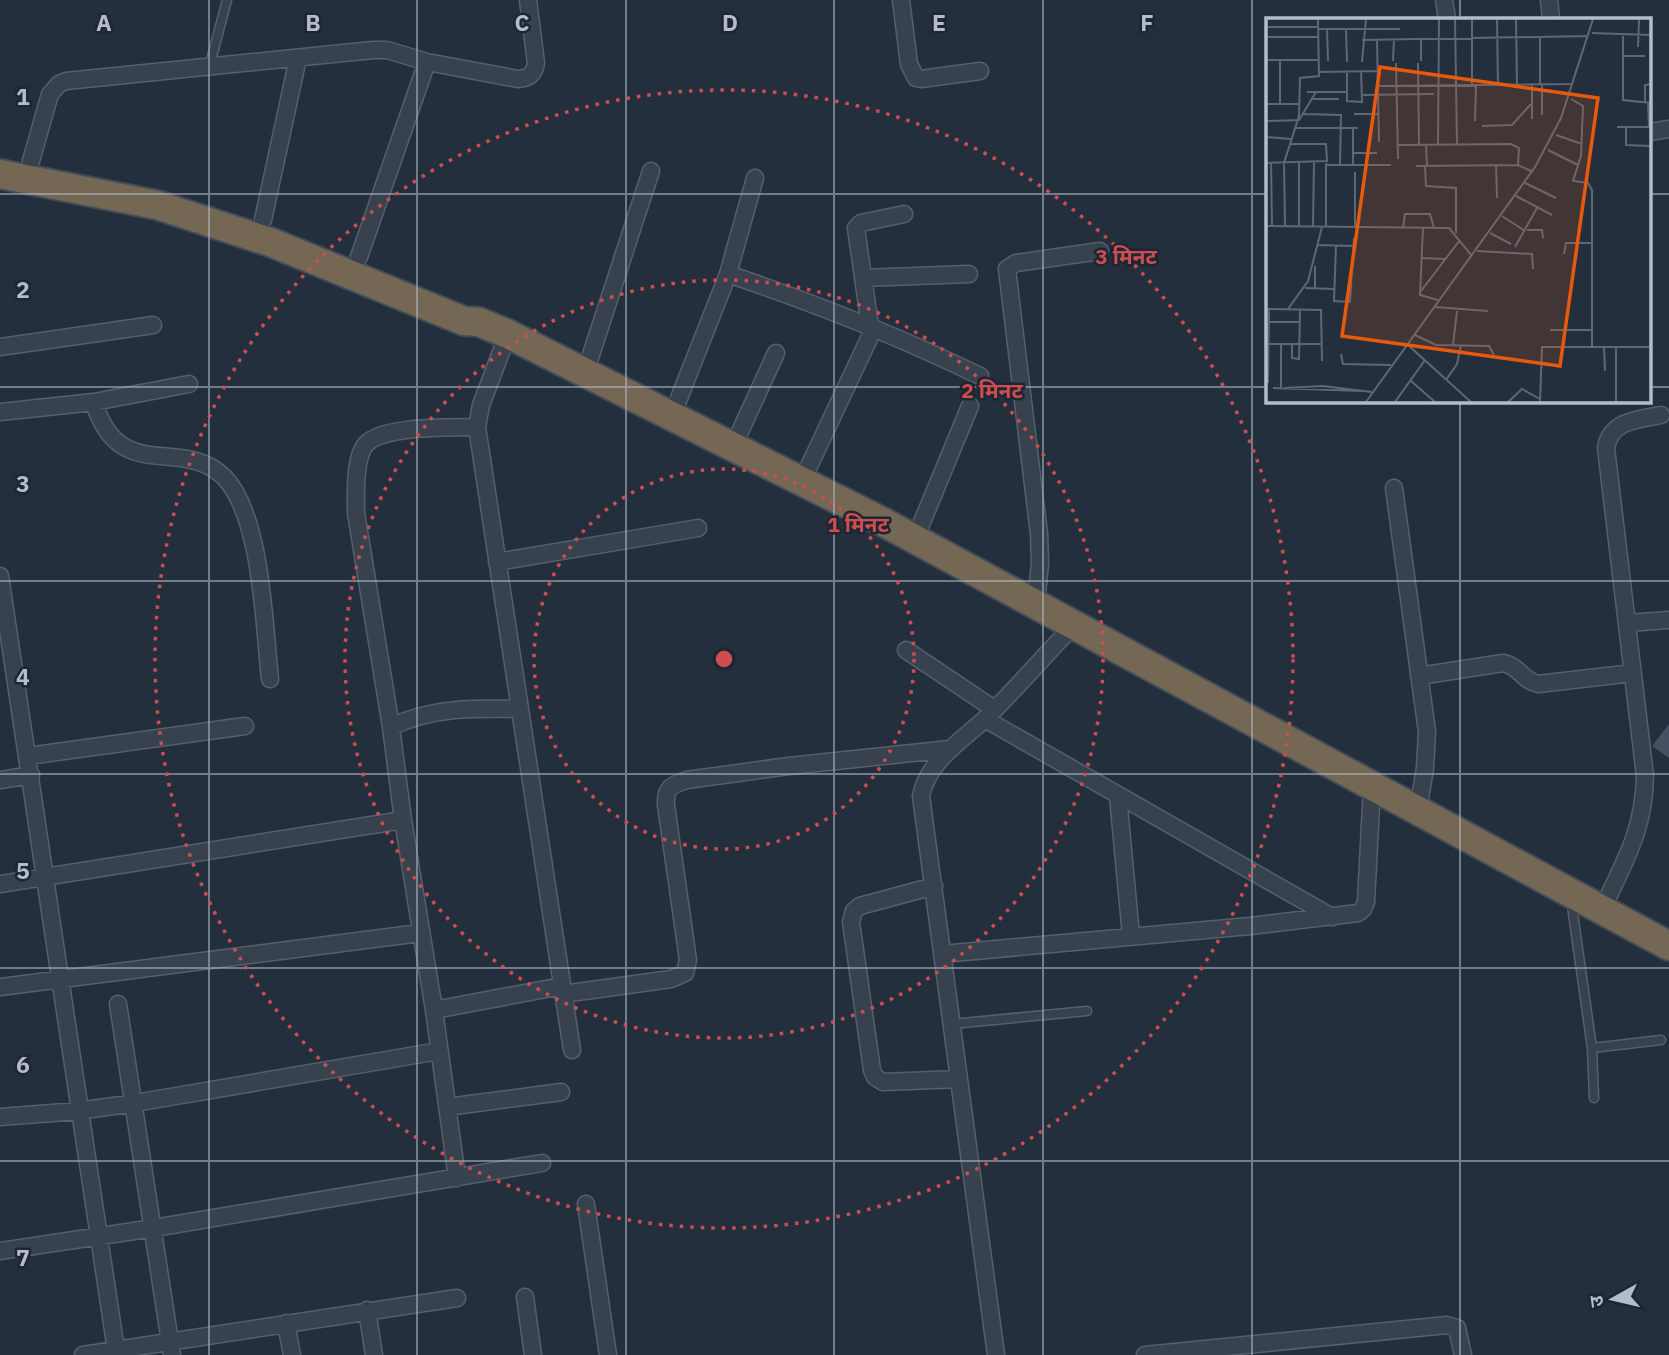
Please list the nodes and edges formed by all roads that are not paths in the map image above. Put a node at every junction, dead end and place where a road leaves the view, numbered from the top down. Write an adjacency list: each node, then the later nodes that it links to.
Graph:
1 (227, 0): 10 (lane)
2 (528, 0): 9 (street)
3 (901, 0): 11 (street)
4 (1444, 0): 6 (street)
5 (1549, 0): 7 (street)
6 (1447, 18)
7 (1551, 18)
8 (299, 58): 9 (street); 10 (street); 18 (street)
9 (427, 61): 20 (street)
10 (209, 68): 13 (street)
11 (980, 71)
12 (0, 155): 13 (highway)
13 (31, 161): 18 (highway)
14 (651, 171): 30 (street)
15 (0, 174): 24 (highway)
16 (755, 178): 21 (street)
17 (904, 214): 23 (street)
18 (263, 220): 20 (highway)
19 (1100, 251): 46 (street)
20 (359, 257): 24 (highway)
21 (727, 274): 26 (street); 37 (street)
22 (969, 274): 23 (street)
23 (863, 278): 26 (street)
24 (479, 322): 27 (highway)
25 (153, 325): 28 (street)
26 (872, 327): 31 (street); 40 (street)
27 (508, 334): 30 (highway); 38 (street)
28 (0, 347)
29 (776, 353): 39 (street)
30 (585, 373): 37 (highway)
31 (980, 376)
32 (189, 384): 33 (street)
33 (94, 402): 35 (street); 54 (street)
34 (970, 406): 43 (street)
35 (0, 412)
36 (1661, 415): 49 (street)
37 (672, 416): 39 (highway)
38 (477, 427): 44 (street); 58 (street)
39 (733, 447): 40 (highway)
40 (802, 481): 43 (highway)
41 (1394, 488): 53 (street)
42 (698, 528): 44 (street)
43 (915, 539): 46 (highway)
44 (497, 562): 55 (street)
45 (0, 576): 47 (street)
46 (1036, 605): 50 (highway)
47 (3, 618): 60 (street)
48 (1669, 620): 49 (street)
49 (1627, 623): 52 (street)
50 (1073, 625): 56 (street); 63 (highway)
51 (906, 650): 56 (street)
52 (1633, 673): 53 (street); 71 (street)
53 (1419, 676): 65 (street)
54 (270, 679)
55 (520, 709): 58 (street); 79 (street)
56 (990, 714): 59 (street); 64 (street)
57 (245, 726): 60 (street)
58 (391, 727): 66 (street)
59 (950, 749): 69 (street); 79 (street)
60 (28, 756): 61 (street)
61 (31, 775): 62 (street); 67 (street)
62 (0, 780)
63 (1372, 786): 65 (highway); 72 (street)
64 (1118, 796): 72 (street); 74 (street)
65 (1418, 811): 70 (highway)
66 (403, 820): 67 (street); 73 (street)
67 (46, 876): 68 (street); 77 (street)
68 (0, 884)
69 (934, 886): 76 (street); 88 (street)
70 (1570, 893): 71 (highway); 85 (lane)
71 (1602, 910): 75 (highway)
72 (1332, 917): 74 (street)
73 (420, 933): 77 (street); 81 (street)
74 (1131, 936): 76 (street)
75 (1669, 946)
76 (943, 954): 83 (street)
77 (60, 978): 78 (street); 93 (street)
78 (0, 987)
79 (563, 990): 81 (street); 86 (street)
80 (118, 1004): 91 (street)
81 (433, 1010): 87 (street)
82 (1087, 1011): 83 (lane)
83 (952, 1024): 88 (street)
84 (1661, 1040): 85 (lane)
85 (1592, 1048): 90 (lane)
86 (572, 1050)
87 (439, 1051): 91 (street); 92 (street)
88 (959, 1079): 112 (street)
89 (561, 1092): 92 (street)
90 (1594, 1098)
91 (135, 1103): 93 (street); 98 (street)
92 (447, 1107): 96 (street)
93 (78, 1111): 94 (street); 99 (street)
94 (0, 1117)
95 (542, 1163): 96 (street)
96 (457, 1178): 98 (street)
97 (586, 1203): 111 (street)
98 (154, 1228): 99 (street); 105 (street)
99 (98, 1235): 100 (street); 106 (street)
100 (0, 1251)
101 (525, 1297): 110 (street)
102 (457, 1298): 103 (street)
103 (367, 1310): 104 (street); 109 (street)
104 (286, 1323): 105 (street); 108 (street)
105 (171, 1348): 106 (street)
106 (116, 1350): 107 (street)
107 (83, 1355)
108 (292, 1355)
109 (374, 1355)
110 (533, 1355)
111 (608, 1355)
112 (996, 1355)
113 (1145, 1355): 114 (street)
114 (1463, 1355)

